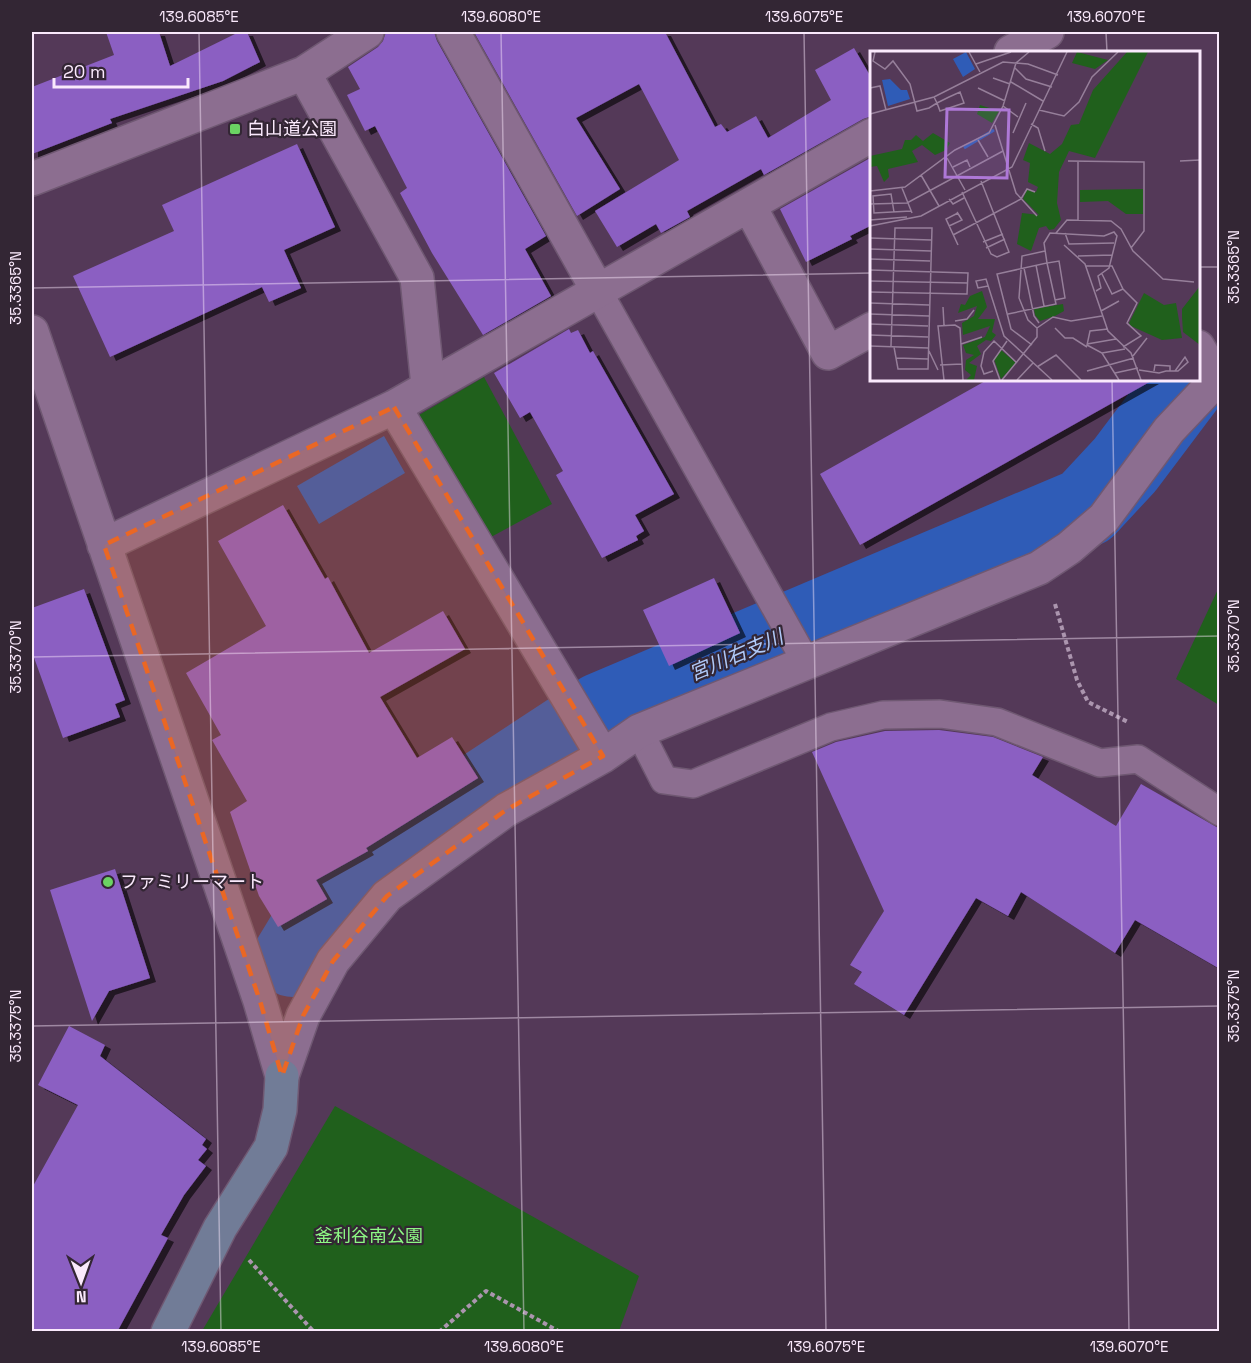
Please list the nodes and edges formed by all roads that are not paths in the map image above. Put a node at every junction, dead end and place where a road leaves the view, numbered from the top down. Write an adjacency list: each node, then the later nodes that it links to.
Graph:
1 (367, 32): 3 (street)
2 (453, 32): 7 (street)
3 (304, 73): 5 (street); 13 (street)
4 (870, 136): 6 (street)
5 (32, 179)
6 (750, 207): 7 (street); 8 (street)
7 (598, 291): 13 (street); 16 (lane)
8 (870, 330)
9 (32, 332): 15 (street)
10 (1209, 364): 11 (street)
11 (1200, 379)
12 (1199, 381): 16 (street)
13 (428, 386): 14 (street)
14 (394, 407): 15 (street); 18 (street)
15 (104, 545): 20 (street)
16 (802, 654): 17 (street)
17 (639, 731): 18 (street); 19 (lane)
18 (597, 745): 20 (street)
19 (1220, 812)
20 (282, 1076): 21 (street)
21 (168, 1332)

